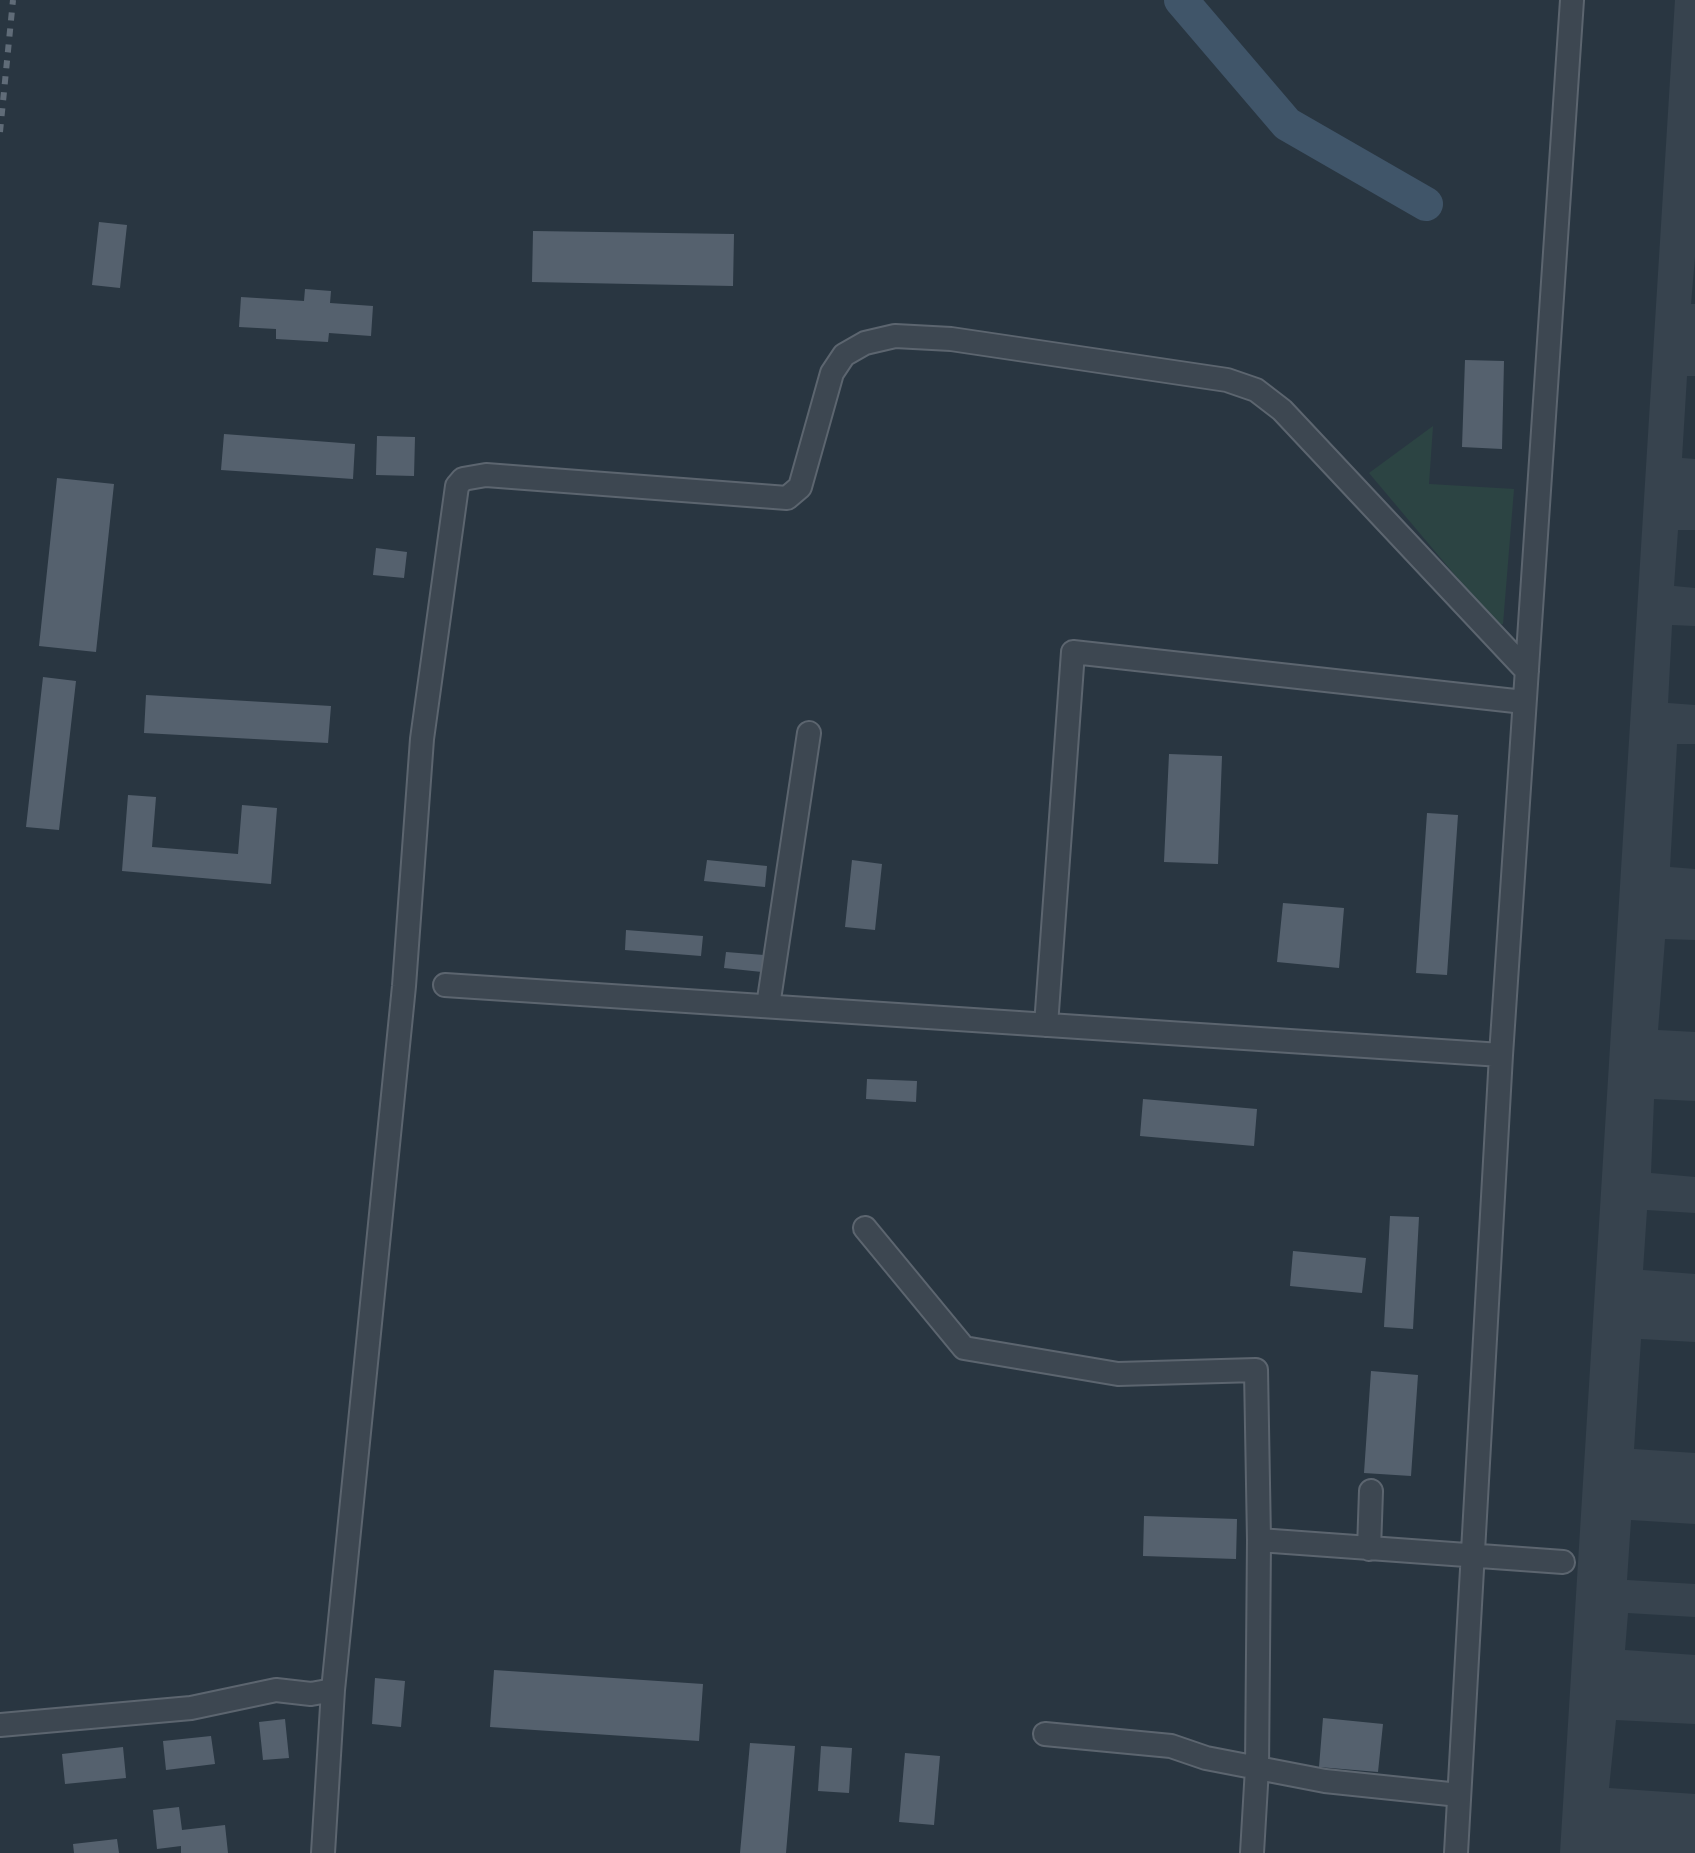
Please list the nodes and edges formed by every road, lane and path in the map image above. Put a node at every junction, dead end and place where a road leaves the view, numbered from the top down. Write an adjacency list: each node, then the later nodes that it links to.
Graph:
1 (1572, 0): 2 (street)
2 (1527, 671): 3 (street); 15 (street)
3 (1524, 702): 7 (street); 8 (street)
4 (809, 733): 6 (street)
5 (445, 985): 6 (street)
6 (768, 1006): 7 (street)
7 (1046, 1025): 8 (street)
8 (1501, 1055): 13 (street)
9 (865, 1228): 11 (street)
10 (1371, 1491): 12 (street)
11 (1259, 1540): 12 (street); 18 (street)
12 (1369, 1549): 13 (street)
13 (1472, 1558): 14 (street); 19 (street)
14 (1563, 1562)
15 (333, 1690): 16 (street); 20 (street)
16 (0, 1725)
17 (1045, 1734): 18 (street)
18 (1257, 1768): 19 (street); 21 (street)
19 (1459, 1795): 22 (street)
20 (323, 1853)
21 (1252, 1853)
22 (1456, 1853)

